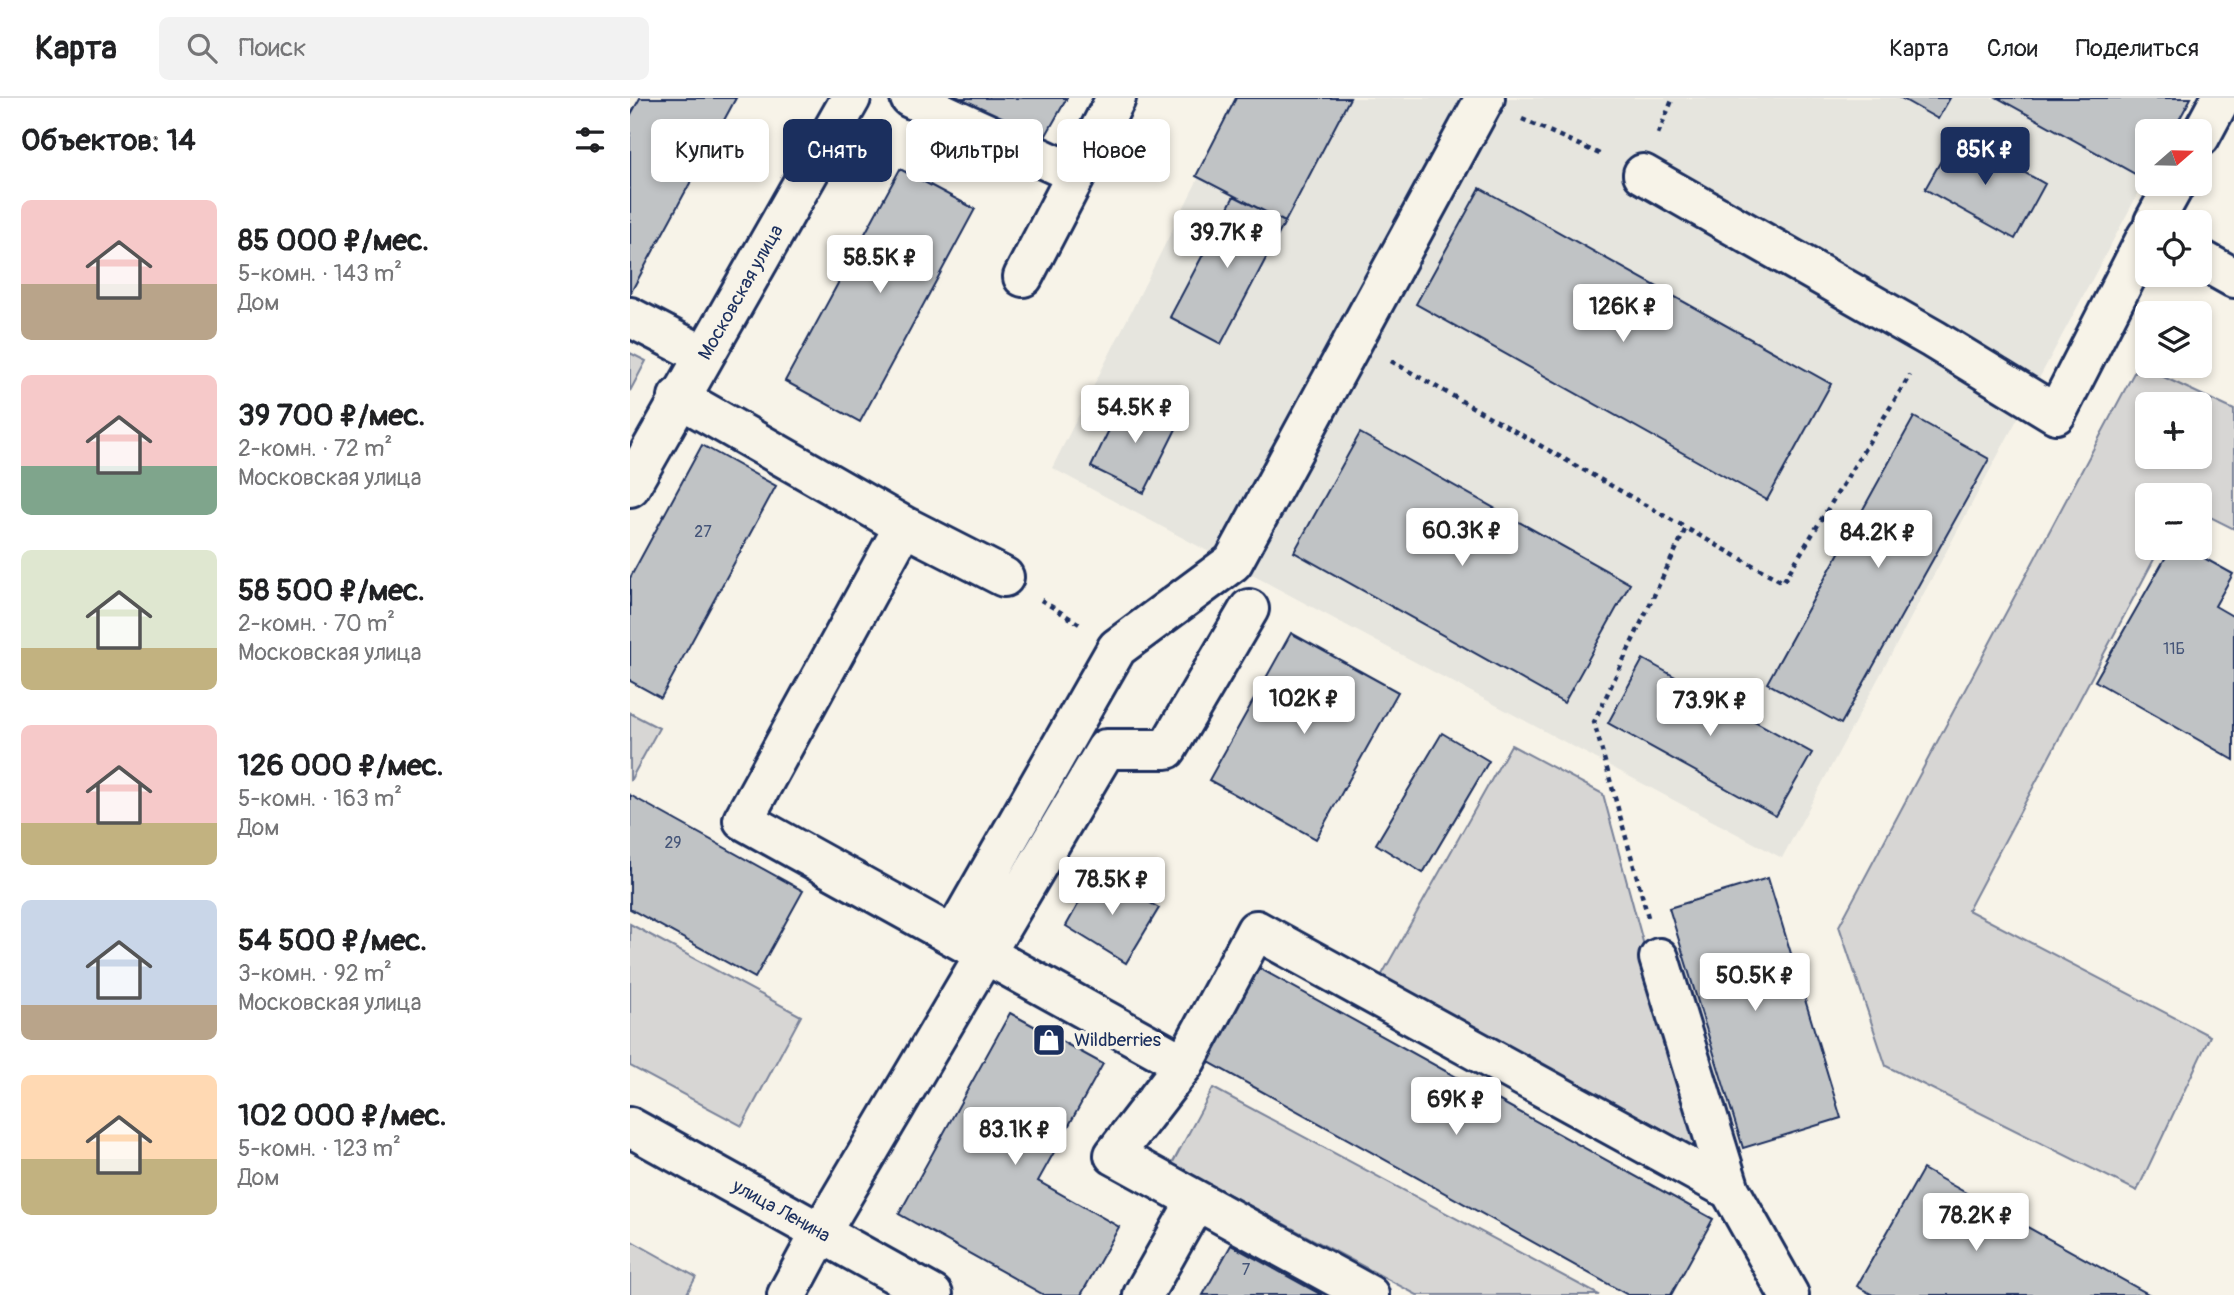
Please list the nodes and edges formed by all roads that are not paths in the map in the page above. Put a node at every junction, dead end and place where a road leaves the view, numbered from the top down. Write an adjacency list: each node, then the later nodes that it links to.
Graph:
1 (851, 98): 16 (street, Московская улица)
2 (910, 98): 8 (street)
3 (1116, 98): 6 (street)
4 (2221, 98): 7 (street)
5 (1484, 100): 22 (street)
6 (1105, 119)
7 (2210, 119)
8 (1057, 165)
9 (1643, 174): 11 (street)
10 (1072, 182): 13 (street)
11 (2135, 259)
12 (2212, 266): 14 (street)
13 (1023, 277)
14 (2234, 278)
15 (630, 317): 16 (street)
16 (703, 355): 17 (street, Московская улица)
17 (678, 397): 18 (street, Московская улица); 19 (street)
18 (630, 487)
19 (904, 526): 20 (street); 22 (street)
20 (1004, 577)
21 (1249, 609): 23 (street)
22 (953, 936): 23 (street)
23 (986, 955): 25 (street); 29 (street)
24 (1659, 958): 27 (street)
25 (1184, 1065): 27 (street); 28 (street)
26 (630, 1127): 29 (street, улица Ленина)
27 (1730, 1190): 30 (street)
28 (1196, 1200): 33 (street); 34 (street)
29 (821, 1232): 31 (street); 32 (street, улица Ленина)
30 (1791, 1294)
31 (787, 1295)
32 (933, 1295)
33 (1143, 1295)
34 (1369, 1295)

